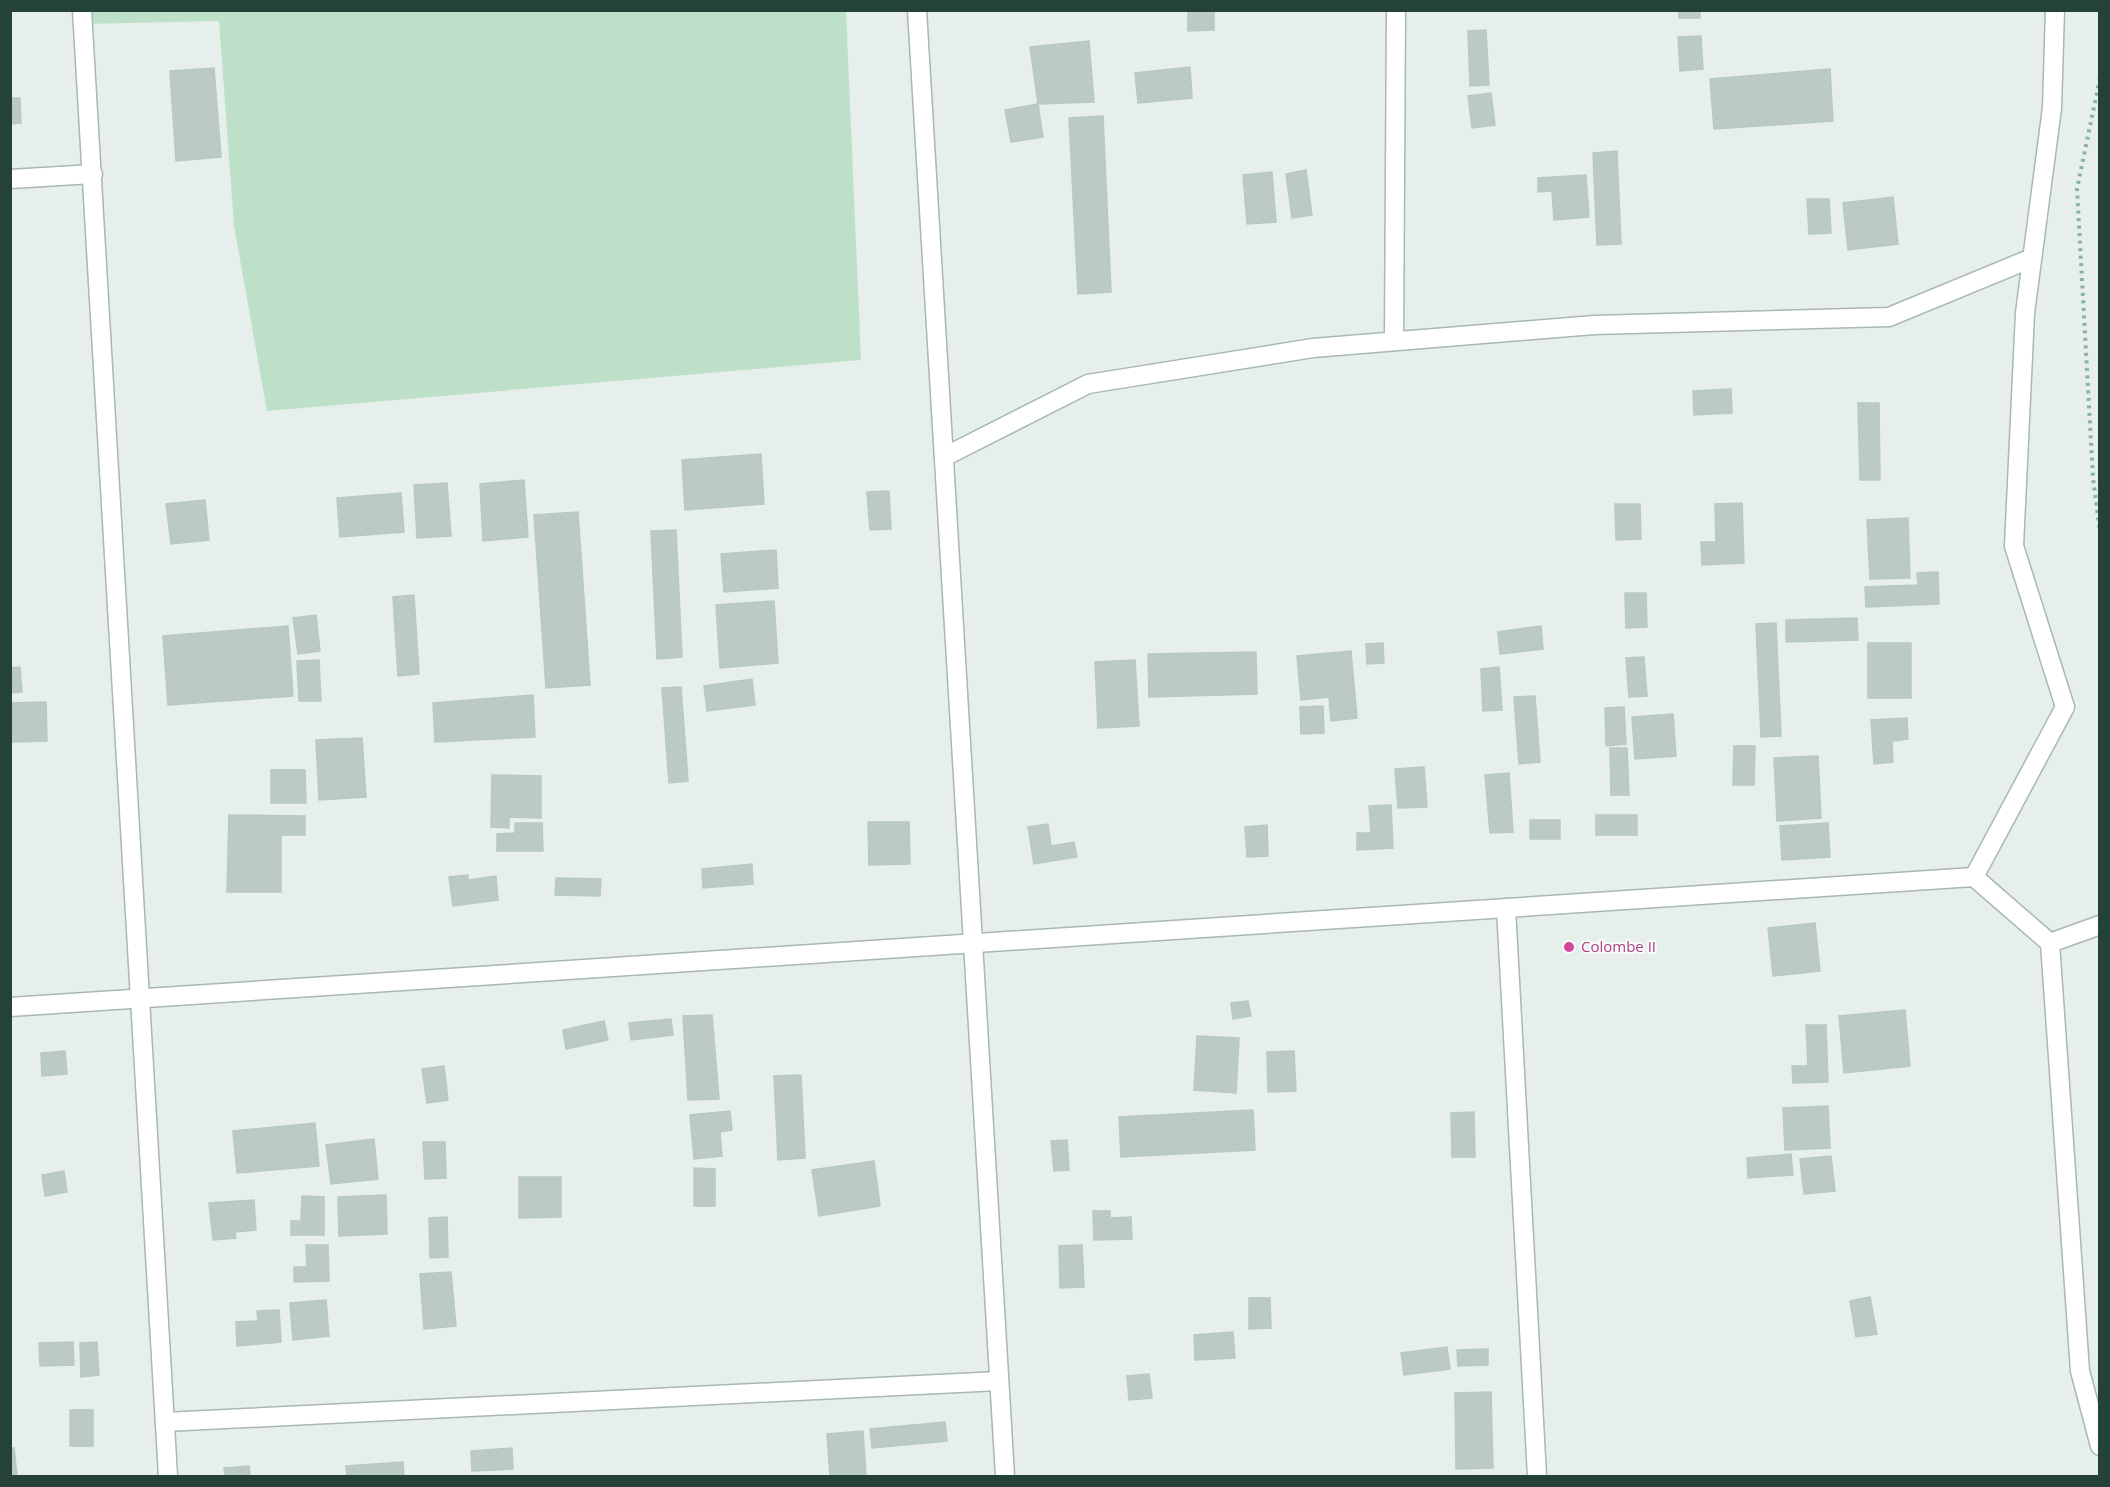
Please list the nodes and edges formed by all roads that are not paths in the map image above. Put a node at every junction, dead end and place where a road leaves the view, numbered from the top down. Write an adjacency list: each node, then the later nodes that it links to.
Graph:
1 (82, 10): 5 (street)
2 (917, 10): 9 (street)
3 (1396, 10): 8 (street)
4 (2055, 10): 7 (street)
5 (93, 174): 6 (street); 15 (street)
6 (10, 179)
7 (2032, 258): 8 (street); 10 (street)
8 (1395, 341): 9 (street)
9 (944, 457): 14 (street)
10 (1974, 877): 11 (street); 13 (street)
11 (1506, 908): 14 (street); 22 (street)
12 (2100, 925): 13 (street)
13 (2050, 943): 19 (street)
14 (973, 944): 15 (street); 17 (street)
15 (141, 999): 16 (street); 18 (street)
16 (10, 1007)
17 (999, 1381): 18 (street); 21 (street)
18 (165, 1422): 20 (street)
19 (2100, 1446)
20 (168, 1476)
21 (1005, 1476)
22 (1537, 1476)

